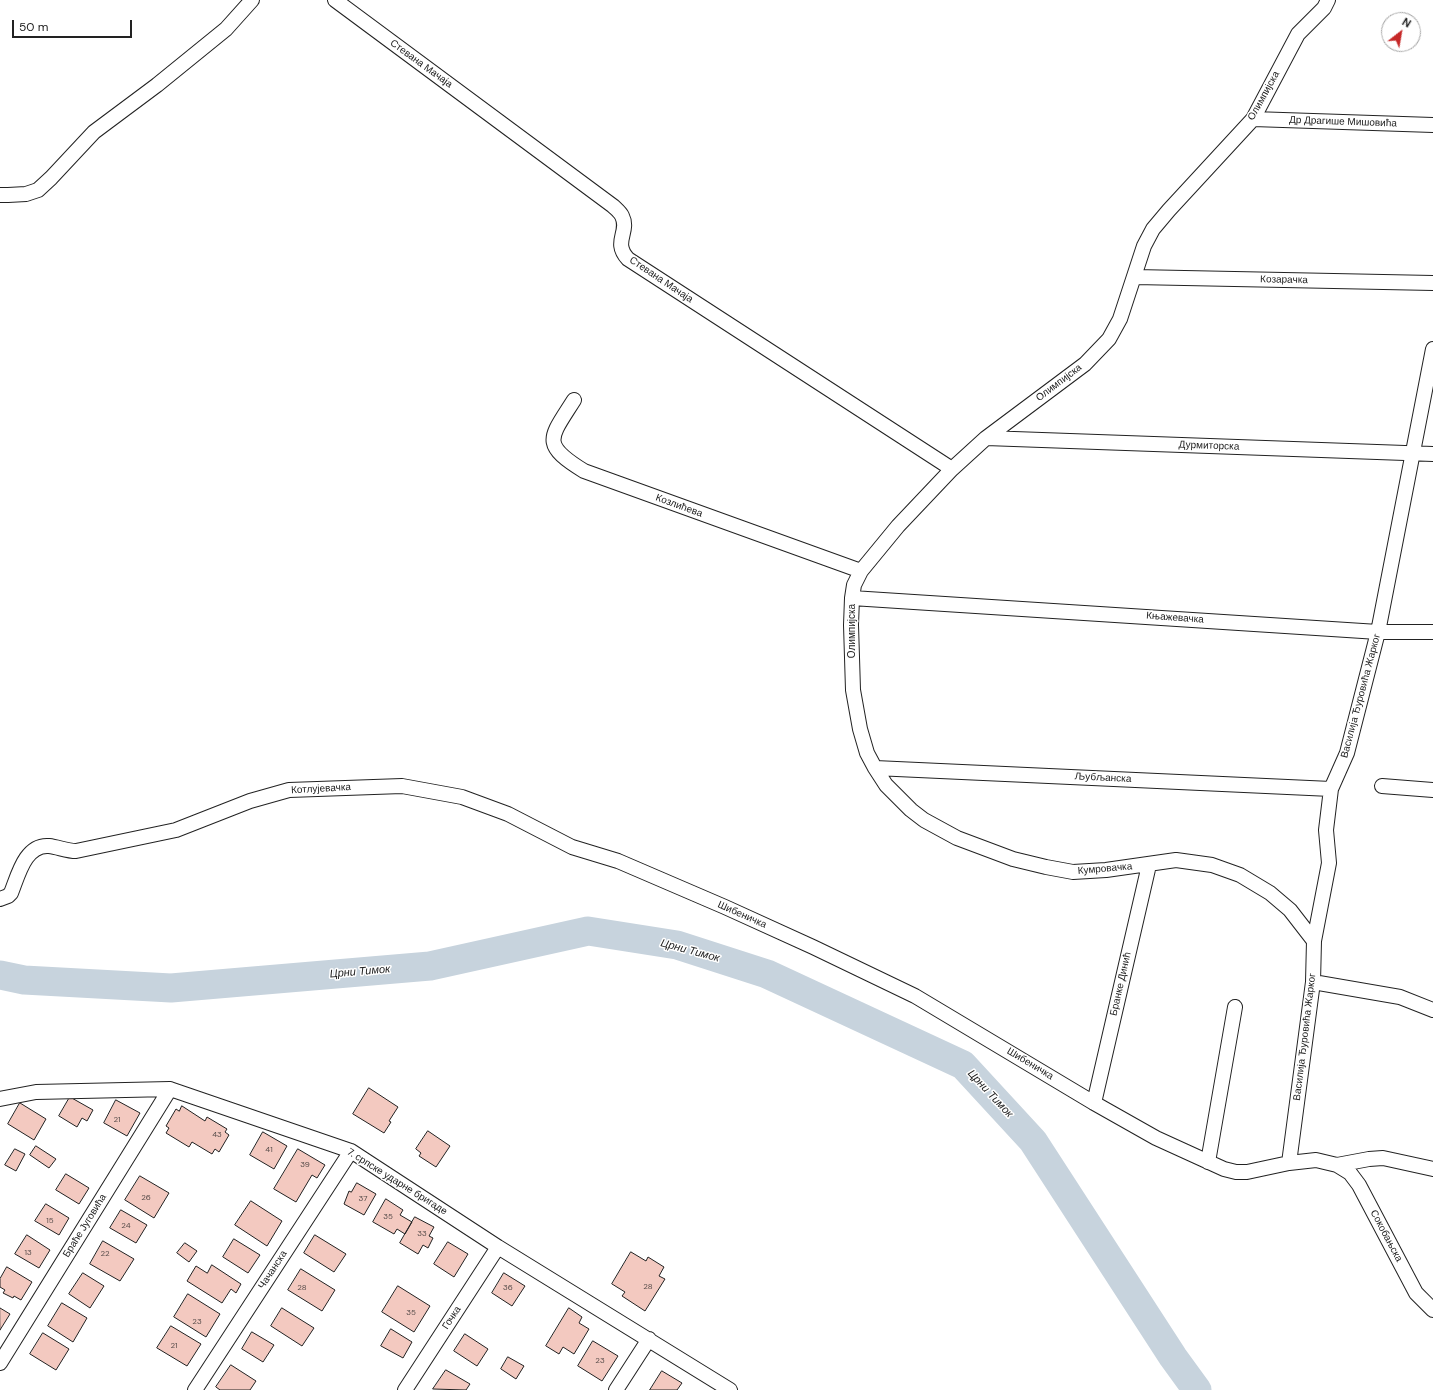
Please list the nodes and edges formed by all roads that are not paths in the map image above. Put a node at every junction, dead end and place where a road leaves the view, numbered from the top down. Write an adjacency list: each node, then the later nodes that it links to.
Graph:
1 (252, 0): 6 (street)
2 (335, 0): 14 (street, Стевана Мачаја)
3 (1328, 0): 4 (street, Олимпијска)
4 (1253, 119): 5 (street, Др Драгише Мишовића); 7 (street, Олимпијска)
5 (1433, 125)
6 (0, 195)
7 (1135, 277): 8 (street, Козарачка); 11 (street, Олимпијска)
8 (1433, 283)
9 (1433, 348): 12 (street, Василија Ђуровића Жарког)
10 (574, 400): 15 (street, Козлићева)
11 (986, 438): 12 (street, Дурмиторска); 14 (street, Олимпијска)
12 (1413, 453): 13 (street, Дурмиторска); 17 (street, Василија Ђуровића Жарког)
13 (1433, 454)
14 (952, 469): 15 (street, Олимпијска)
15 (861, 571): 16 (street, Олимпијска)
16 (852, 598): 17 (street, Књажевачка); 19 (street, Олимпијска)
17 (1378, 632): 18 (street, Књажевачка); 21 (street, Василија Ђуровића Жарког)
18 (1433, 632)
19 (875, 768): 21 (street, Љубљанска); 23 (street, Кумровачка)
20 (1382, 786): 22 (street)
21 (1331, 789): 26 (street, Василија Ђуровића Жарког)
22 (1433, 790)
23 (1149, 865): 26 (street, Кумровачка); 32 (street, Бранке Динић)
24 (641, 871): 25 (street, Котлујевачка); 32 (street, Шибеничка)
25 (0, 899)
26 (1314, 941): 27 (street, Василија Ђуровића Жарког)
27 (1313, 982): 29 (street); 35 (street, Василија Ђуровића Жарког)
28 (1235, 1007): 34 (street)
29 (1433, 1010)
30 (170, 1089): 31 (street, 7. српске ударне бригаде); 33 (street, 7. српске ударне бригаде); 41 (street, Браће Југовића)
31 (0, 1098)
32 (1094, 1103): 34 (street, Шибеничка)
33 (351, 1151): 38 (street, 7. српске ударне бригаде); 42 (street, Чачанска)
34 (1208, 1162): 35 (street, Шибеничка)
35 (1289, 1163): 36 (street, Шибеничка)
36 (1337, 1165): 37 (street, Шибеничка); 39 (street, Сокобањска)
37 (1433, 1168)
38 (498, 1247): 40 (street, 7. српске ударне бригаде); 43 (street, Гочка)
39 (1433, 1310)
40 (650, 1339): 44 (street); 45 (street, 7. српске ударне бригаде)
41 (0, 1363)
42 (195, 1390)
43 (405, 1390)
44 (616, 1390)
45 (730, 1390)

